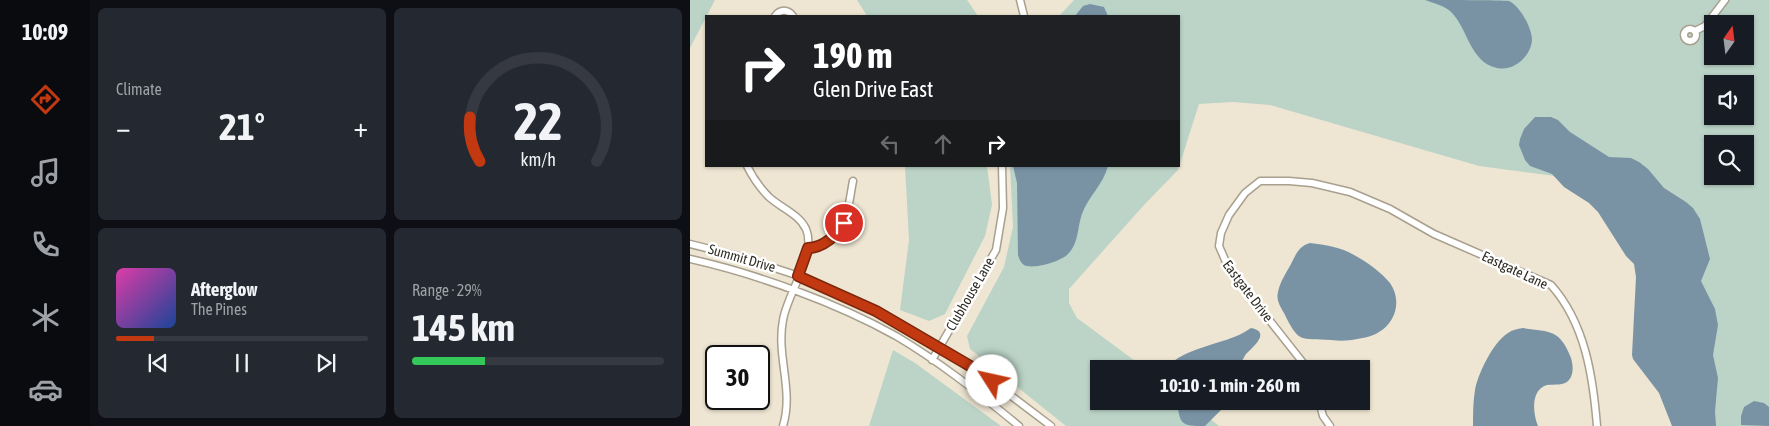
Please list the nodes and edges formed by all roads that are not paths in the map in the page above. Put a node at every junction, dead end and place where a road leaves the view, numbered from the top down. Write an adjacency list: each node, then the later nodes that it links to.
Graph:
1 (1020, 0): 5 (street)
2 (1724, 0): 6 (street)
3 (776, 15): 4 (street)
4 (792, 15)
5 (1024, 15)
6 (1694, 32)
7 (747, 167): 12 (street)
8 (1002, 167): 16 (street, Clubhouse Lane)
9 (853, 181): 12 (street)
10 (1372, 200): 18 (street, Eastgate Drive); 24 (street, Eastgate Lane)
11 (690, 244): 14 (street, Summit Drive)
12 (808, 248): 14 (street)
13 (690, 259): 15 (street, Summit Drive)
14 (798, 276): 15 (street); 16 (street, Summit Drive)
15 (793, 290): 17 (street, Summit Drive); 20 (street)
16 (939, 347): 17 (street, Clubhouse Lane); 22 (street, Summit Drive)
17 (932, 360): 21 (street, Summit Drive)
18 (1301, 360)
19 (1321, 410): 23 (street)
20 (783, 426)
21 (1019, 426)
22 (1051, 426)
23 (1330, 426)
24 (1597, 426)

